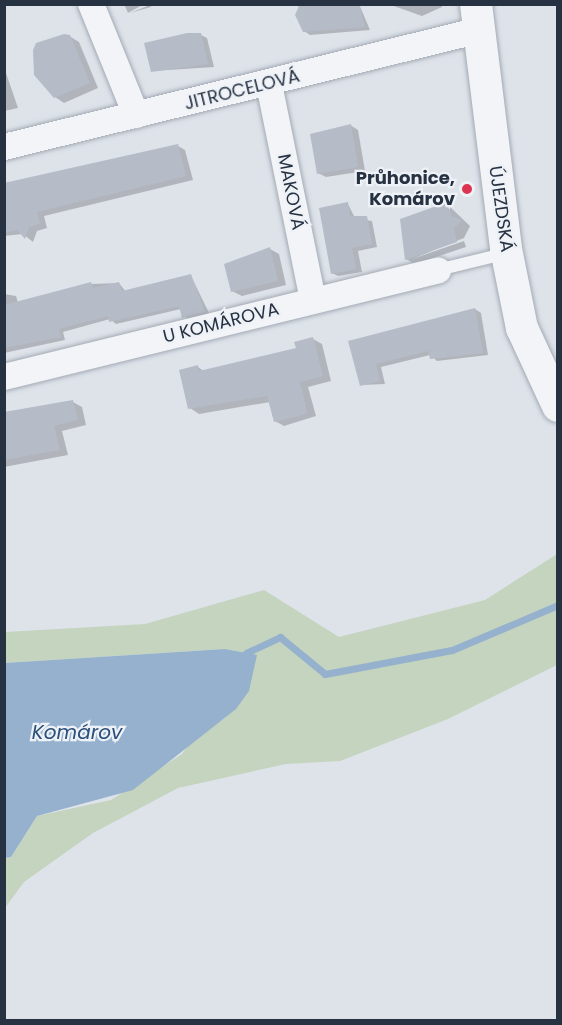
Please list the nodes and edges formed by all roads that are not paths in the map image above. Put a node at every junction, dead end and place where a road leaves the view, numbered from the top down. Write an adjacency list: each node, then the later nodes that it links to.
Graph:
1 (91, 4): 4 (street)
2 (477, 18): 3 (street, JITROCELOVÁ); 6 (street, ÚJEZDSKÁ)
3 (269, 84): 4 (street, JITROCELOVÁ); 8 (street, MAKOVÁ)
4 (136, 115): 5 (street, JITROCELOVÁ)
5 (4, 147)
6 (507, 253): 7 (lane); 10 (street, ÚJEZDSKÁ)
7 (438, 270): 8 (street, U KOMÁROVA)
8 (313, 300): 9 (street, U KOMÁROVA)
9 (4, 377)
10 (558, 406)

